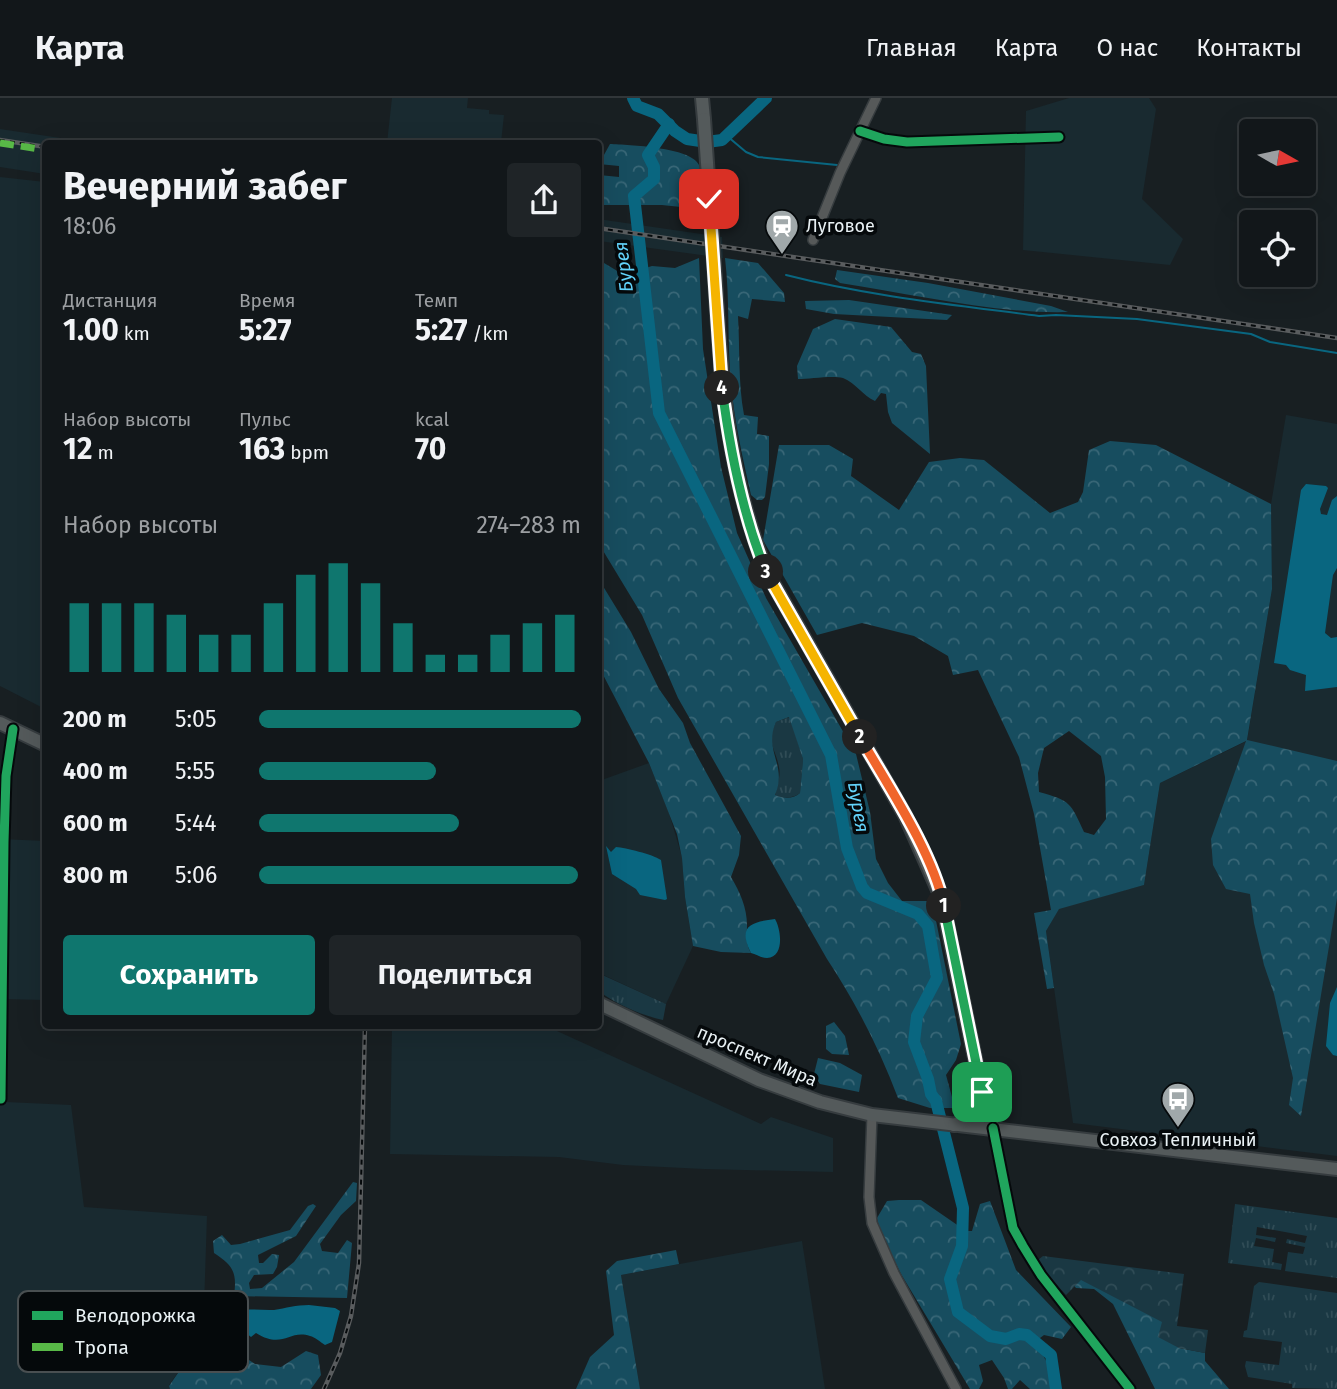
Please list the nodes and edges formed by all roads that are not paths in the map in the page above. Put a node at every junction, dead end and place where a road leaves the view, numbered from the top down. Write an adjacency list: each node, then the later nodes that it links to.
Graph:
1 (702, 98): 10 (main road, bridge)
2 (876, 98): 3 (street)
3 (860, 131): 4 (street); 5 (street)
4 (1059, 137)
5 (813, 240)
6 (0, 723): 7 (main road)
7 (13, 729): 8 (main road); 12 (street)
8 (42, 743)
9 (602, 1005): 13 (main road, проспект Мира)
10 (979, 1074): 11 (main road); 14 (main road)
11 (983, 1095): 15 (main road); 16 (main road)
12 (1, 1099)
13 (872, 1115): 14 (main road, проспект Мира); 18 (street)
14 (952, 1125): 15 (main road, проспект Мира)
15 (993, 1128): 16 (main road, проспект Мира); 19 (street)
16 (1051, 1135): 17 (main road)
17 (1337, 1169)
18 (957, 1389)
19 (1130, 1389)

